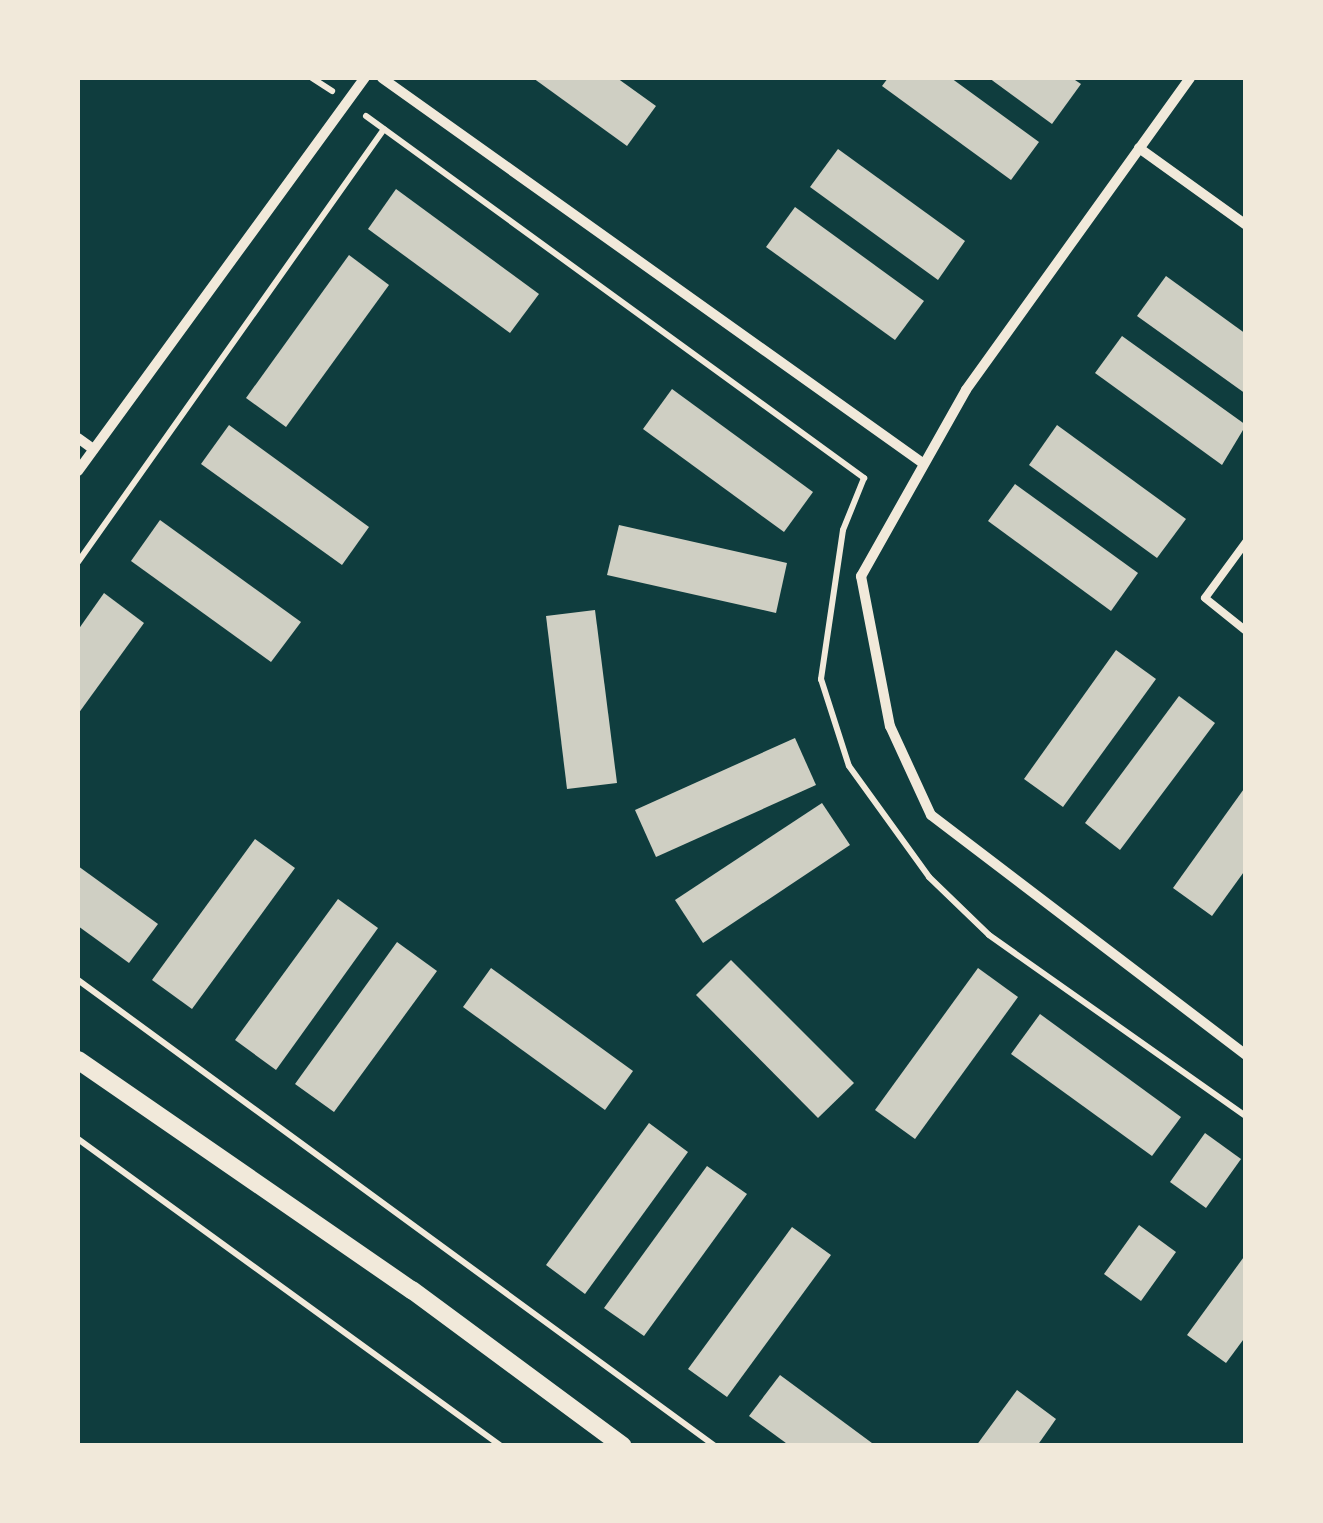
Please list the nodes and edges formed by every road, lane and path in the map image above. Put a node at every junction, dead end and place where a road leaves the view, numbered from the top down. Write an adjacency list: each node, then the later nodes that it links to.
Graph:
1 (312, 78): 5 (path)
2 (365, 78): 5 (street)
3 (382, 78): 11 (street)
4 (1190, 78): 7 (street)
5 (347, 102): 6 (path); 10 (street)
6 (384, 130): 14 (path); 19 (path)
7 (1139, 148): 8 (street); 11 (street)
8 (1246, 224)
9 (78, 438): 10 (street)
10 (93, 450): 12 (street)
11 (924, 464): 17 (street)
12 (78, 472)
13 (1246, 542): 15 (lane)
14 (78, 562)
15 (1246, 631)
16 (78, 980): 23 (path)
17 (1246, 1056)
18 (78, 1060): 22 (street)
19 (1246, 1116)
20 (78, 1139): 21 (path)
21 (501, 1446)
22 (623, 1446)
23 (715, 1446)

